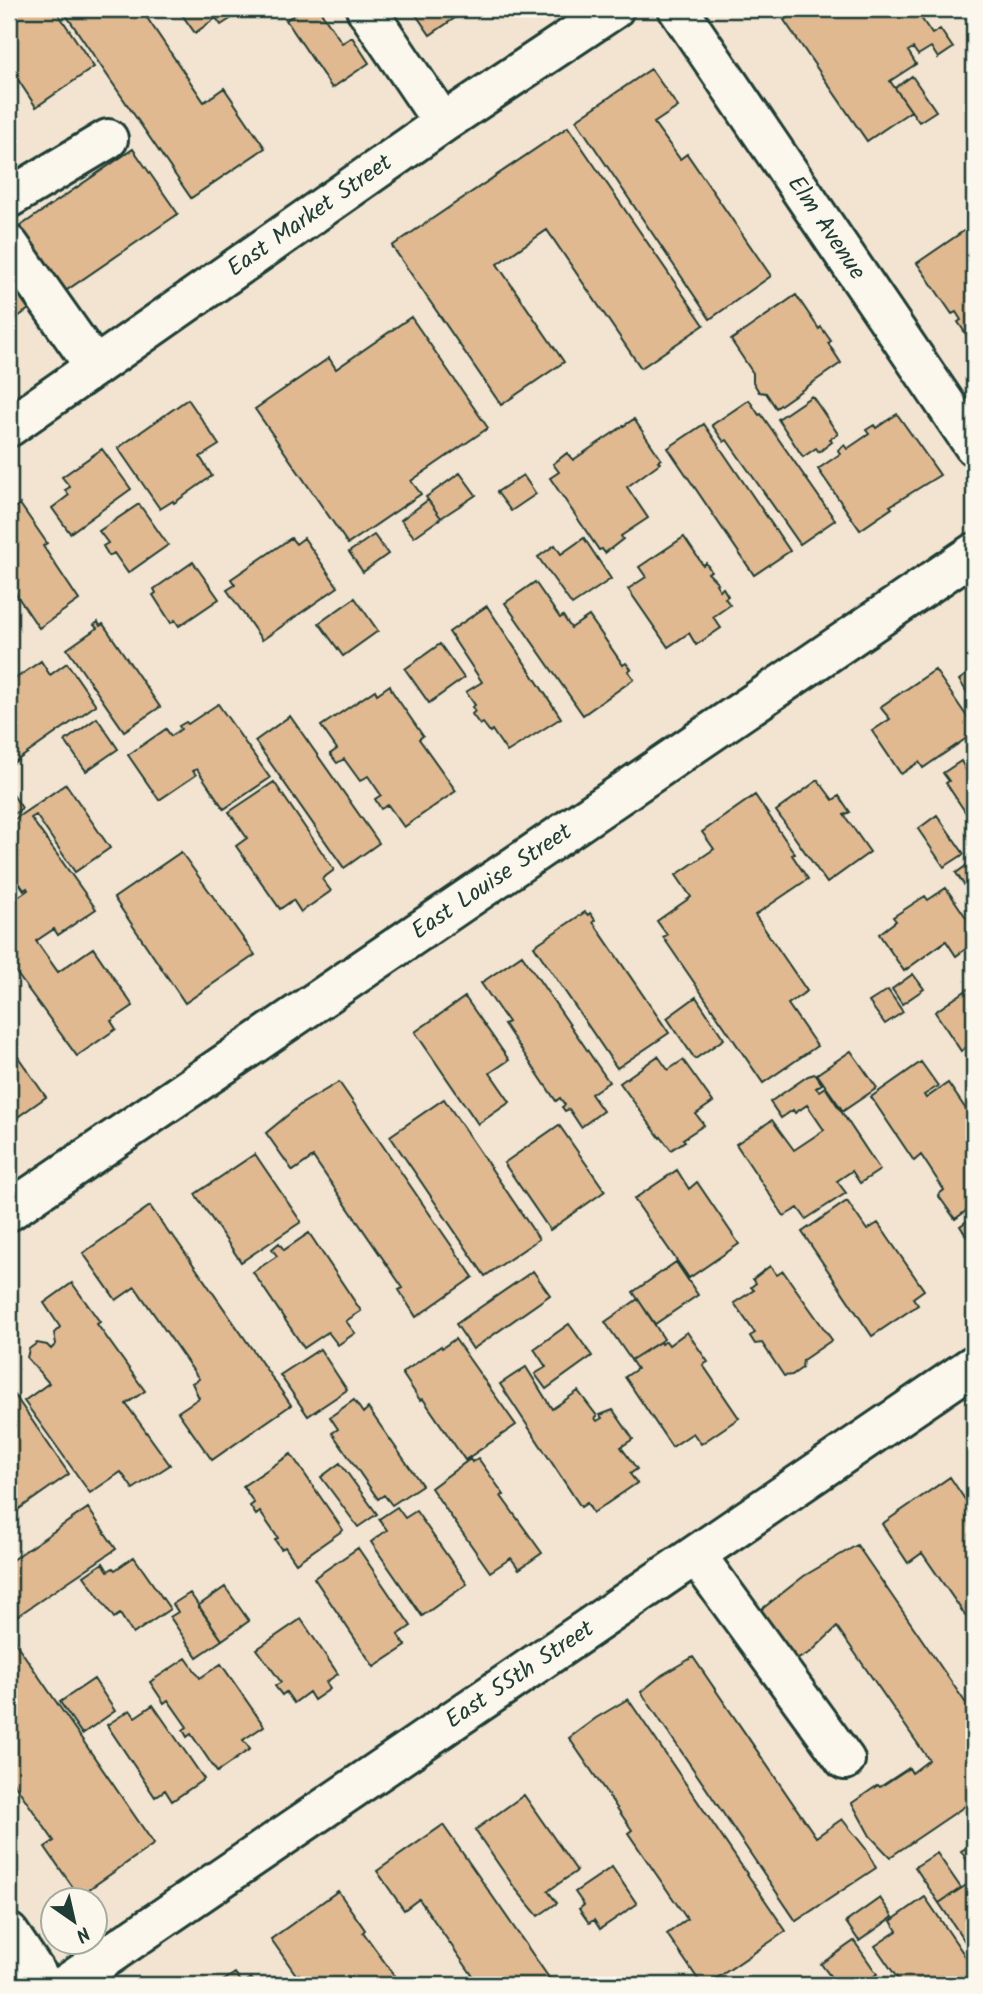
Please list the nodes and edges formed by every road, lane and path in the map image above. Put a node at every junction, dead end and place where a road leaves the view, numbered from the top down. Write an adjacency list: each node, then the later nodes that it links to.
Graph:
1 (366, 9): 4 (street)
2 (614, 9): 4 (street, East Market Street)
3 (678, 9): 10 (street, Elm Avenue)
4 (443, 123): 8 (street, East Market Street)
5 (108, 139): 6 (street)
6 (9, 198)
7 (9, 245): 8 (street)
8 (96, 367): 9 (street, East Market Street)
9 (9, 427)
10 (974, 446)
11 (974, 553): 12 (street, East Louise Street)
12 (9, 1211)
13 (974, 1365): 14 (street, East 55th Street)
14 (696, 1555): 15 (street); 18 (street, East 55th Street)
15 (845, 1760)
16 (9, 1933): 17 (street)
17 (44, 1985)
18 (65, 1985)

